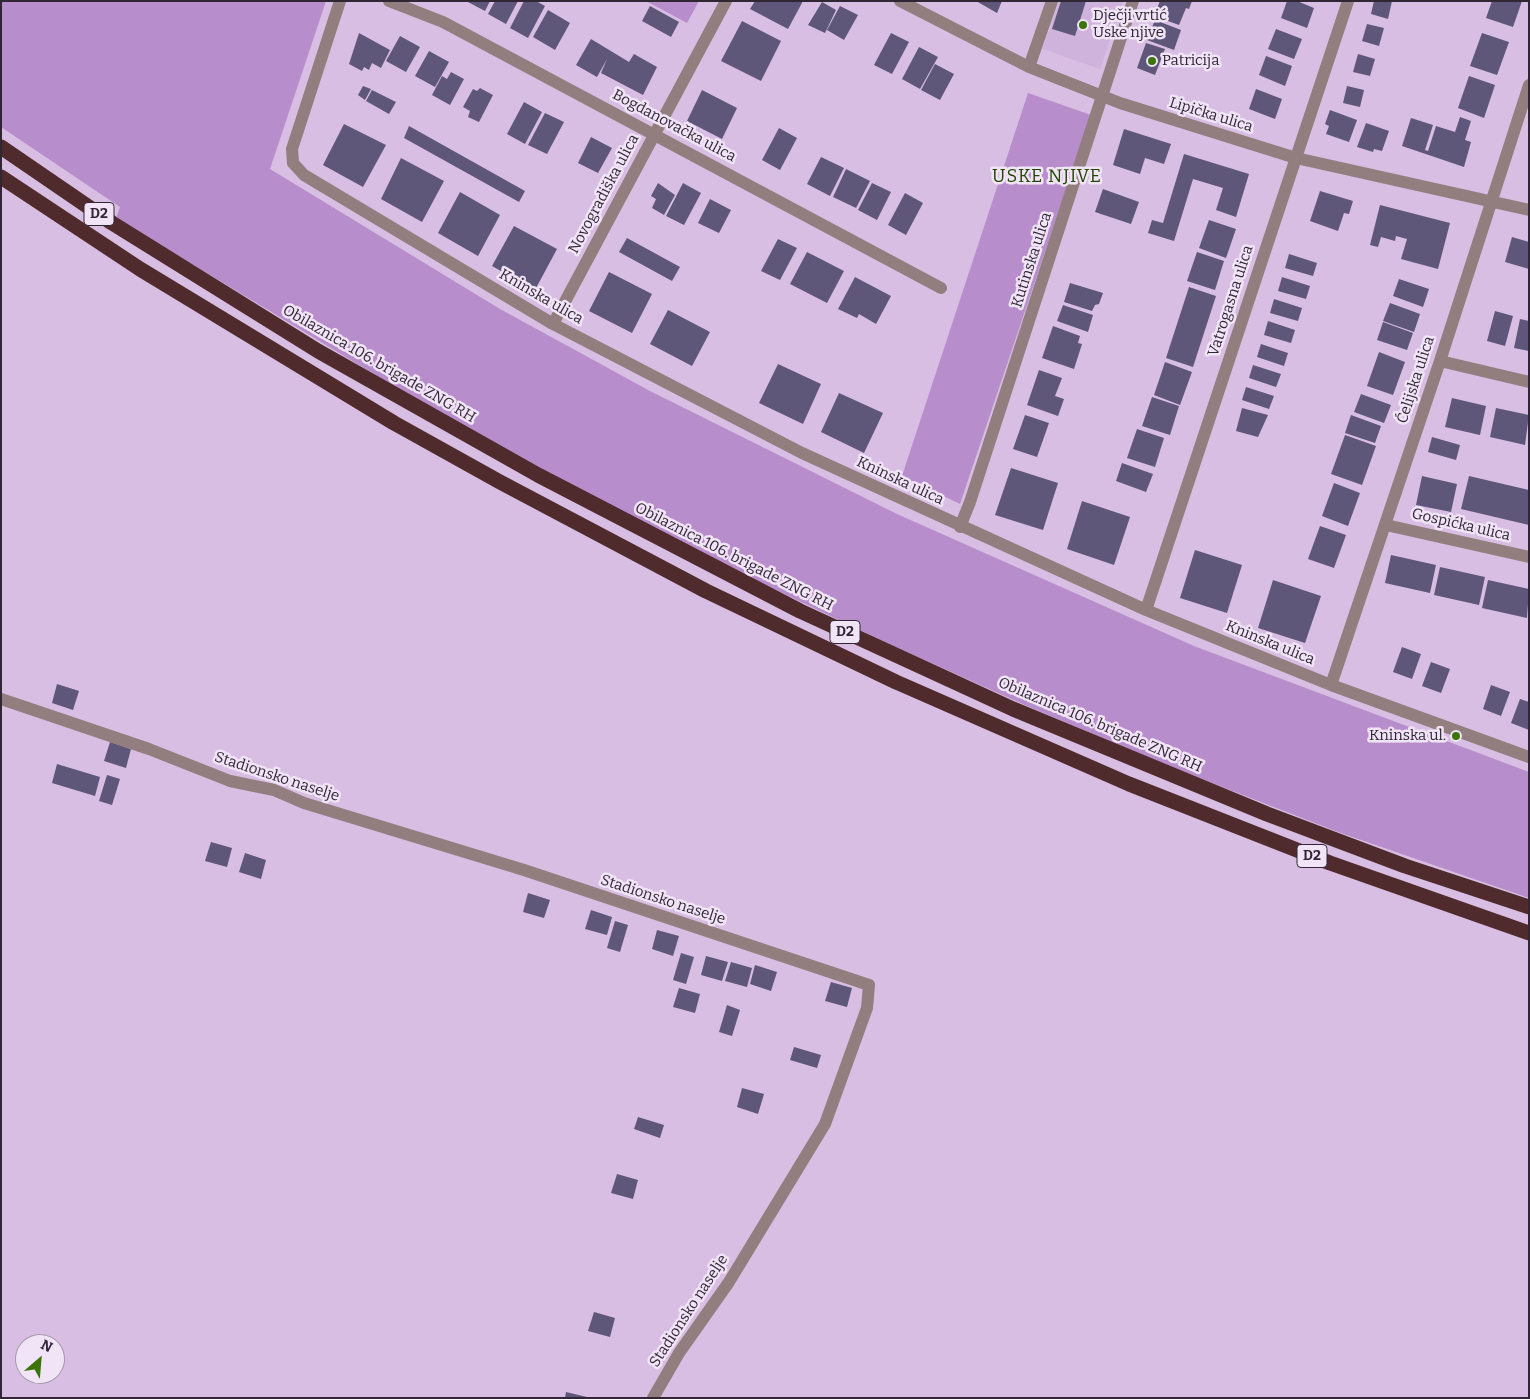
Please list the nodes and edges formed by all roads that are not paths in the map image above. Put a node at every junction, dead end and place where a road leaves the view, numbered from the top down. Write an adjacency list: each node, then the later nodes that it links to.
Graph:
1 (340, 1): 18 (street, Kninska ulica)
2 (389, 1): 11 (street, Bogdanovačka ulica)
3 (726, 1): 11 (street, Novogradiška ulica)
4 (900, 1): 8 (street, Lipička ulica)
5 (1052, 1): 8 (street)
6 (1133, 1): 10 (street, Kutinska ulica)
7 (1348, 1): 13 (street, Vatrogasna ulica)
8 (1029, 67): 10 (street, Lipička ulica)
9 (1529, 85): 15 (street, Ćelijska ulica)
10 (1103, 97): 13 (street, Lipička ulica); 22 (street, Kutinska ulica)
11 (655, 134): 17 (street, Bogdanovačka ulica); 18 (street, Novogradiška ulica)
12 (1, 147): 28 (highway, Obilaznica 106. brigade ZNG RH / D2)
13 (1296, 158): 15 (street, Lipička ulica); 24 (street, Vatrogasna ulica)
14 (1, 177): 29 (highway, D2)
15 (1491, 201): 16 (street, Lipička ulica); 19 (street, Ćelijska ulica)
16 (1529, 210)
17 (941, 288)
18 (553, 324): 22 (street, Kninska ulica)
19 (1440, 361): 20 (street); 21 (street, Ćelijska ulica)
20 (1529, 382)
21 (1386, 525): 23 (street, Gospićka ulica); 25 (street, Ćelijska ulica)
22 (960, 527): 24 (street, Kninska ulica)
23 (1529, 558)
24 (1146, 610): 25 (street, Kninska ulica)
25 (1331, 685): 27 (street, Kninska ulica)
26 (1, 699): 30 (street, Stadionsko naselje)
27 (1529, 757)
28 (1529, 907)
29 (1529, 932)
30 (653, 1398)

